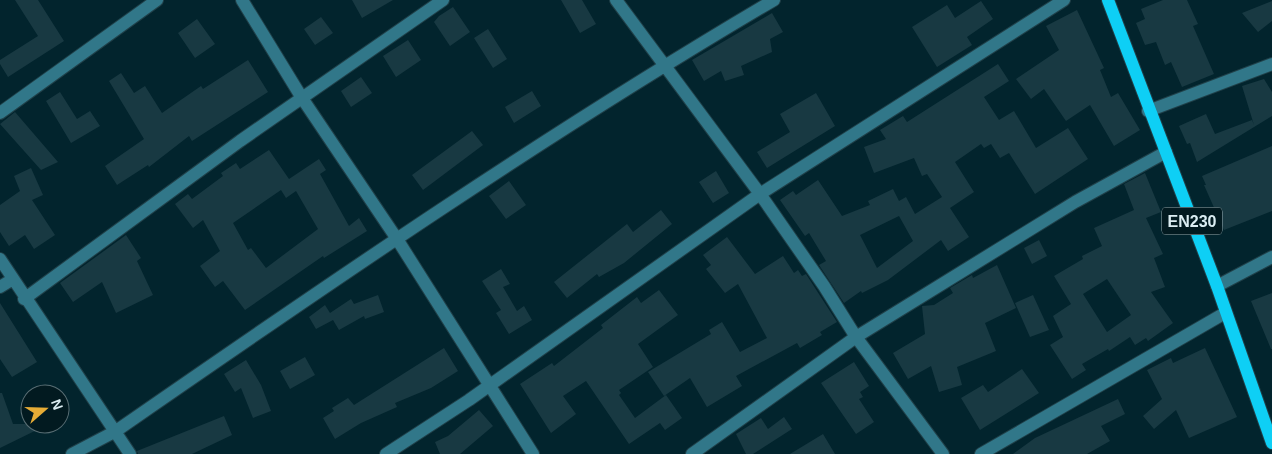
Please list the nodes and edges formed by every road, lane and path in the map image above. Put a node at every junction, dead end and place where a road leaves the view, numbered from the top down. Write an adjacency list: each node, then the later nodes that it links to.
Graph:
1 (157, 0): 12 (street)
2 (242, 0): 10 (street)
3 (443, 0): 10 (street)
4 (616, 0): 9 (street)
5 (774, 0): 9 (street)
6 (1064, 0): 14 (street)
7 (1108, 0): 11 (main road, EN230)
8 (1272, 64): 11 (street)
9 (664, 65): 14 (street); 15 (street)
10 (302, 98): 15 (street); 21 (street)
11 (1148, 111): 13 (main road, EN230)
12 (0, 113)
13 (1166, 152): 19 (main road, EN230); 23 (street)
14 (760, 194): 23 (street); 24 (street)
15 (397, 239): 24 (street); 26 (street)
16 (1272, 257): 19 (street)
17 (0, 259): 18 (street)
18 (12, 279): 20 (street); 21 (street)
19 (1217, 286): 22 (main road, EN230)
20 (0, 287)
21 (24, 299): 26 (street)
22 (1225, 313): 25 (main road, EN230); 34 (street)
23 (856, 337): 32 (street); 33 (street)
24 (489, 386): 30 (street); 31 (street)
25 (1268, 423): 27 (main road, EN230)
26 (116, 432): 28 (street); 29 (street)
27 (1272, 443)
28 (72, 454)
29 (130, 454)
30 (386, 454)
31 (533, 454)
32 (692, 454)
33 (944, 454)
34 (981, 454)

